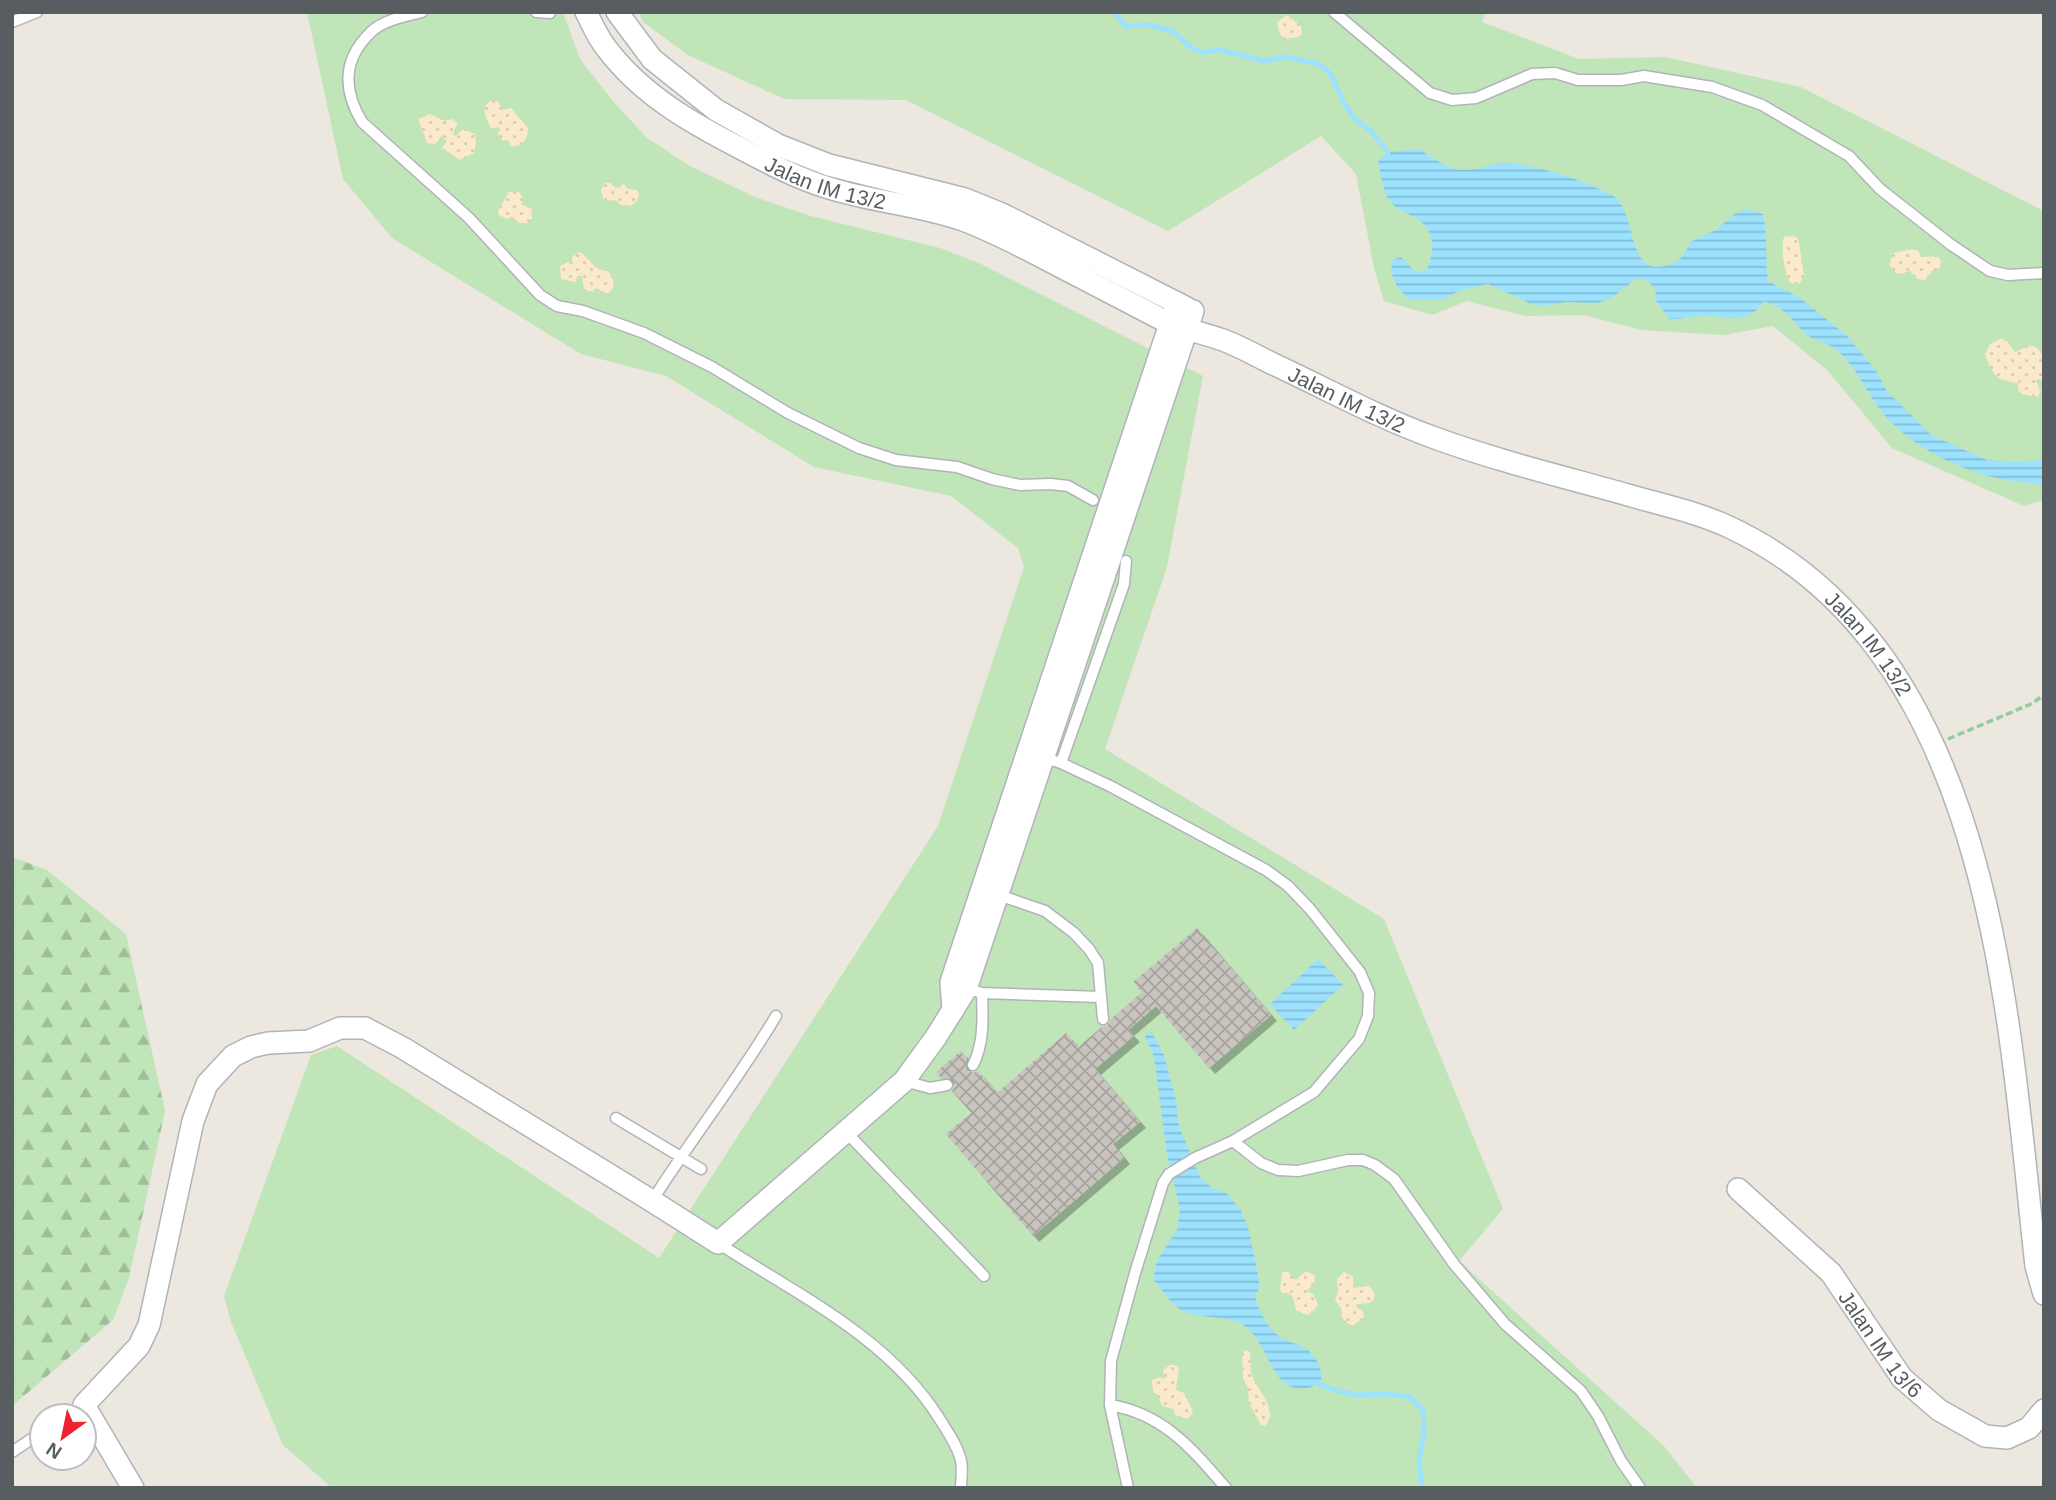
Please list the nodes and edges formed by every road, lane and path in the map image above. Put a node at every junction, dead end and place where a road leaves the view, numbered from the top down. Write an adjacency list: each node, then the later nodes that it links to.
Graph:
1 (37, 12): 8 (lane)
2 (422, 12): 11 (lane)
3 (536, 12): 7 (lane)
4 (586, 12): 10 (street, Jalan IM 13/2)
5 (617, 12): 10 (street, Jalan IM 13/2)
6 (1334, 12): 9 (lane)
7 (550, 13)
8 (12, 22)
9 (2044, 273)
10 (1181, 317): 13 (street); 15 (street, Jalan IM 13/2)
11 (1093, 500)
12 (1126, 561): 16 (lane)
13 (1069, 659): 16 (street); 17 (street)
14 (2044, 695): 15 (path)
15 (1933, 745): 35 (street, Jalan IM 13/2)
16 (1053, 760): 17 (street); 28 (lane)
17 (1023, 794): 18 (street)
18 (990, 892): 19 (street); 20 (lane)
19 (967, 988): 20 (lane); 23 (lane); 24 (street)
20 (1101, 997): 22 (lane)
21 (776, 1016): 29 (lane)
22 (1103, 1018)
23 (973, 1065)
24 (904, 1081): 25 (lane); 27 (street)
25 (947, 1084)
26 (616, 1118): 29 (lane)
27 (847, 1133): 33 (street); 34 (lane)
28 (1233, 1141): 37 (lane); 46 (lane)
29 (680, 1156): 30 (lane); 32 (lane)
30 (701, 1169)
31 (1738, 1189): 38 (street, Jalan IM 13/6)
32 (652, 1200): 33 (street); 36 (street)
33 (718, 1243): 43 (lane)
34 (984, 1276)
35 (2044, 1294)
36 (84, 1402)
37 (1110, 1405): 44 (lane); 45 (lane)
38 (2044, 1410)
39 (98, 1440): 42 (street)
40 (28, 1442): 41 (lane)
41 (12, 1452)
42 (133, 1488)
43 (961, 1488)
44 (1128, 1488)
45 (1226, 1488)
46 (1640, 1488)

